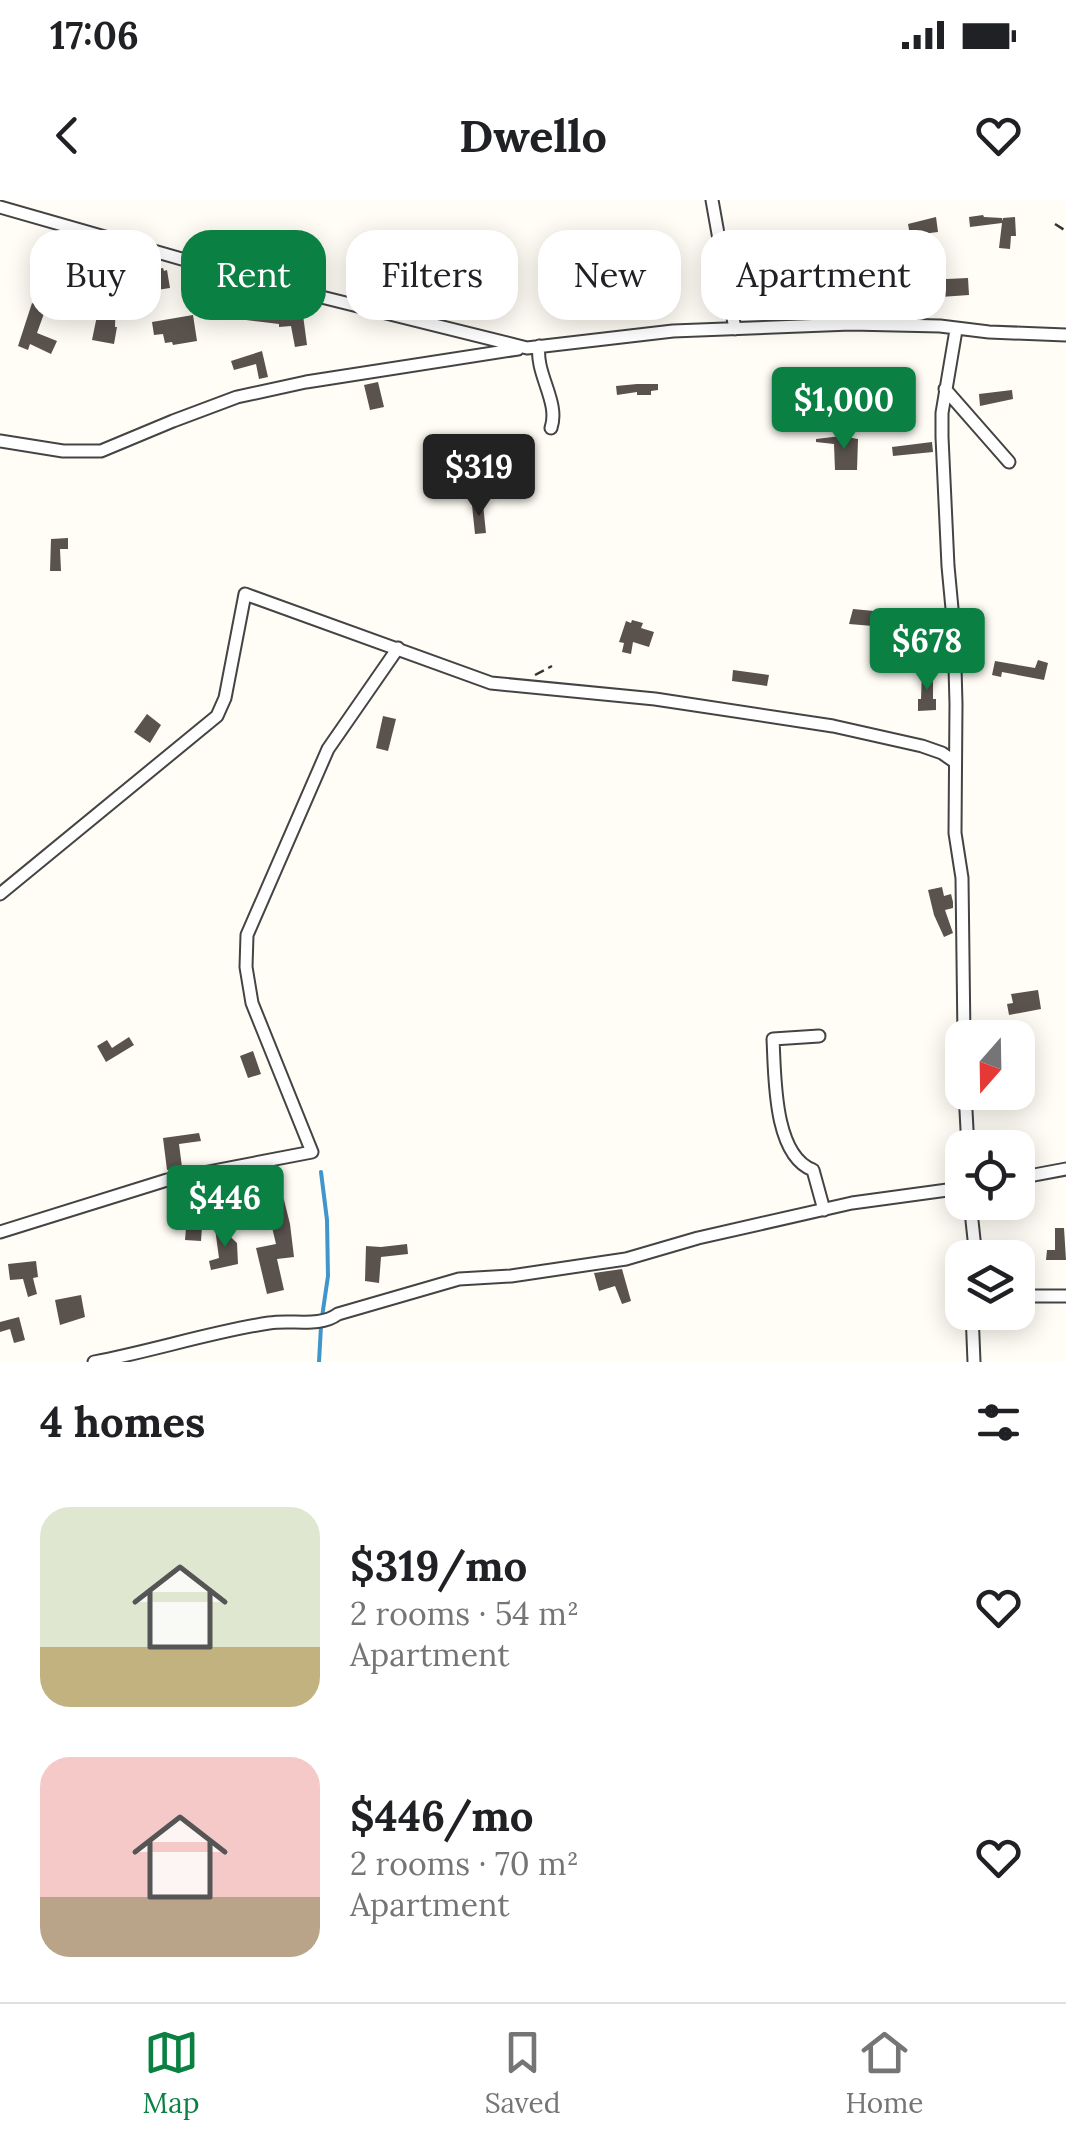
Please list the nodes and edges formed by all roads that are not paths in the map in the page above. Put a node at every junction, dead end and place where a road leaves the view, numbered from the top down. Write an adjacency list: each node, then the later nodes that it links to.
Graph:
1 (712, 200): 3 (street)
2 (0, 207): 6 (street)
3 (734, 329): 4 (street); 6 (street)
4 (956, 330): 5 (street); 7 (street)
5 (1066, 335)
6 (533, 347): 8 (street); 9 (street)
7 (946, 390): 10 (street); 12 (street)
8 (551, 428)
9 (0, 441)
10 (1008, 462)
11 (398, 648): 12 (street); 13 (street); 20 (street)
12 (955, 762): 14 (street)
13 (0, 894)
14 (964, 1020)
15 (819, 1036): 19 (street)
16 (1066, 1169): 17 (street)
17 (1035, 1175)
18 (945, 1190): 19 (street)
19 (824, 1210): 24 (street)
20 (0, 1232)
21 (1035, 1296): 22 (street)
22 (1066, 1296)
23 (973, 1330): 25 (street)
24 (94, 1362)
25 (974, 1362)

